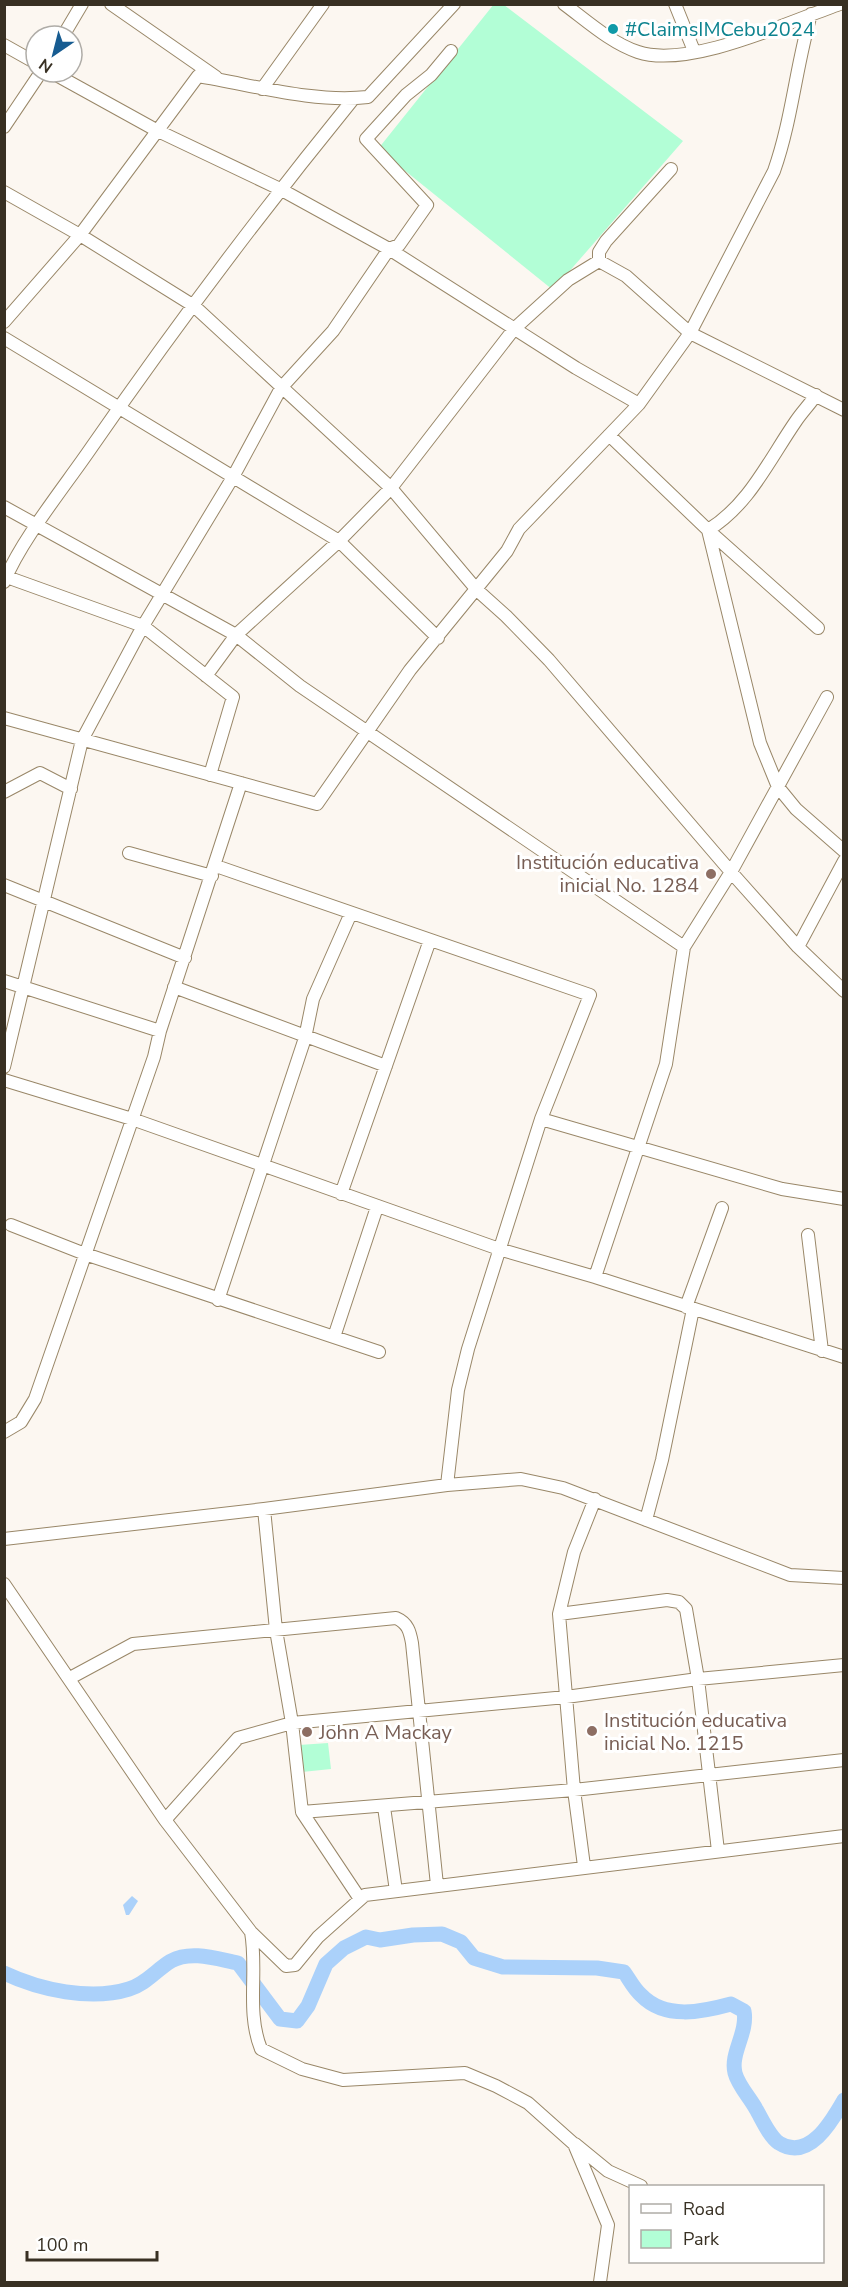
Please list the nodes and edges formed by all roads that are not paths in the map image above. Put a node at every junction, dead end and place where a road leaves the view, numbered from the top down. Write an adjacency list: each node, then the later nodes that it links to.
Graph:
1 (82, 4): 9 (street)
2 (111, 4): 14 (street)
3 (323, 4): 17 (street)
4 (454, 4): 18 (street)
5 (564, 4): 12 (street)
6 (675, 4): 12 (street)
7 (840, 4): 8 (street)
8 (811, 14): 12 (street); 30 (street)
9 (70, 24)
10 (4, 45): 13 (street)
11 (451, 51): 25 (street)
12 (694, 51)
13 (24, 56)
14 (220, 80): 17 (street); 20 (street)
15 (33, 84): 19 (street)
16 (73, 84): 20 (street)
17 (262, 89): 18 (street)
18 (354, 98): 22 (street)
19 (4, 127)
20 (156, 130): 22 (street); 24 (street)
21 (671, 169): 26 (street)
22 (280, 189): 25 (street); 27 (street)
23 (4, 192): 24 (street)
24 (80, 235): 27 (street); 28 (street)
25 (388, 249): 29 (street); 32 (street)
26 (599, 261): 29 (street); 30 (street)
27 (194, 306): 32 (street); 35 (street)
28 (4, 322)
29 (514, 329): 34 (street); 39 (street)
30 (690, 333): 33 (street); 34 (street)
31 (4, 338): 35 (street)
32 (281, 388): 38 (street); 39 (street)
33 (816, 395): 36 (street); 42 (street)
34 (639, 404): 37 (street)
35 (119, 408): 38 (street); 41 (street)
36 (843, 410)
37 (609, 435): 42 (street); 45 (street)
38 (233, 477): 43 (street); 46 (street)
39 (391, 488): 43 (street); 45 (street)
40 (4, 507): 41 (street)
41 (37, 526): 44 (street); 46 (street)
42 (708, 530): 48 (street); 58 (street)
43 (339, 541): 49 (street); 50 (street)
44 (5, 578): 47 (street)
45 (477, 590): 50 (street); 65 (street)
46 (163, 595): 47 (street); 49 (street)
47 (143, 626): 51 (street); 55 (street)
48 (818, 628)
49 (236, 635): 51 (street); 54 (street)
50 (438, 638): 54 (street)
51 (206, 676): 56 (street)
52 (827, 697): 58 (street)
53 (4, 718): 55 (street)
54 (366, 731): 57 (street); 70 (street)
55 (82, 740): 56 (street); 59 (street)
56 (210, 775): 57 (street)
57 (241, 783): 64 (street)
58 (778, 787): 61 (street); 65 (street)
59 (71, 789): 60 (street); 67 (street)
60 (4, 792)
61 (843, 851)
62 (129, 853): 64 (street)
63 (843, 861): 71 (street)
64 (214, 871): 68 (street); 72 (street)
65 (731, 872): 70 (street); 71 (street)
66 (4, 885): 67 (street)
67 (44, 902): 72 (street); 74 (street)
68 (351, 913): 69 (street); 78 (street)
69 (429, 940): 79 (street); 83 (street)
70 (684, 947): 84 (street)
71 (798, 947): 76 (street)
72 (184, 958): 75 (street)
73 (4, 981): 74 (street)
74 (25, 987): 77 (street); 80 (street)
75 (174, 987): 77 (street); 78 (street)
76 (843, 991)
77 (160, 1031): 82 (street)
78 (304, 1038): 79 (street); 85 (street)
79 (387, 1066): 86 (street)
80 (4, 1067)
81 (4, 1080): 82 (street)
82 (132, 1119): 85 (street); 93 (street)
83 (541, 1119): 84 (street); 92 (street)
84 (638, 1148): 87 (street); 94 (street)
85 (261, 1167): 86 (street); 95 (street)
86 (342, 1194): 88 (street)
87 (843, 1199)
88 (377, 1207): 92 (street); 97 (street)
89 (722, 1208): 96 (street)
90 (11, 1225): 93 (street)
91 (808, 1235): 98 (street)
92 (502, 1250): 94 (street); 102 (street)
93 (85, 1254): 95 (street); 101 (street)
94 (595, 1277): 96 (street)
95 (218, 1300): 97 (street)
96 (690, 1308): 98 (street); 105 (street)
97 (334, 1337): 99 (street)
98 (822, 1351): 100 (street)
99 (379, 1352)
100 (843, 1357)
101 (4, 1432)
102 (447, 1485): 103 (street); 104 (street)
103 (595, 1499): 105 (street); 109 (street)
104 (264, 1509): 106 (street); 110 (street)
105 (646, 1520): 107 (street)
106 (4, 1539)
107 (843, 1578)
108 (4, 1584): 112 (street)
109 (559, 1614): 113 (street); 114 (street)
110 (276, 1630): 112 (street); 115 (street); 116 (street)
111 (843, 1665): 113 (street)
112 (70, 1678): 123 (street)
113 (698, 1679): 114 (street); 118 (street)
114 (566, 1697): 115 (street); 119 (street)
115 (420, 1711): 116 (street); 120 (street)
116 (292, 1723): 122 (street); 123 (street)
117 (843, 1760): 118 (street)
118 (710, 1774): 119 (street); 125 (street)
119 (574, 1790): 120 (street); 126 (street)
120 (429, 1804): 121 (street); 127 (street)
121 (384, 1807): 122 (street); 128 (street)
122 (302, 1812): 129 (street)
123 (165, 1820): 130 (street)
124 (843, 1836): 125 (street)
125 (718, 1851): 126 (street)
126 (584, 1866): 127 (street)
127 (437, 1885): 128 (street)
128 (396, 1891): 129 (street)
129 (360, 1899): 130 (street)
130 (251, 1932): 131 (street)
131 (574, 2144): 132 (street); 133 (street)
132 (637, 2185)
133 (600, 2283)

